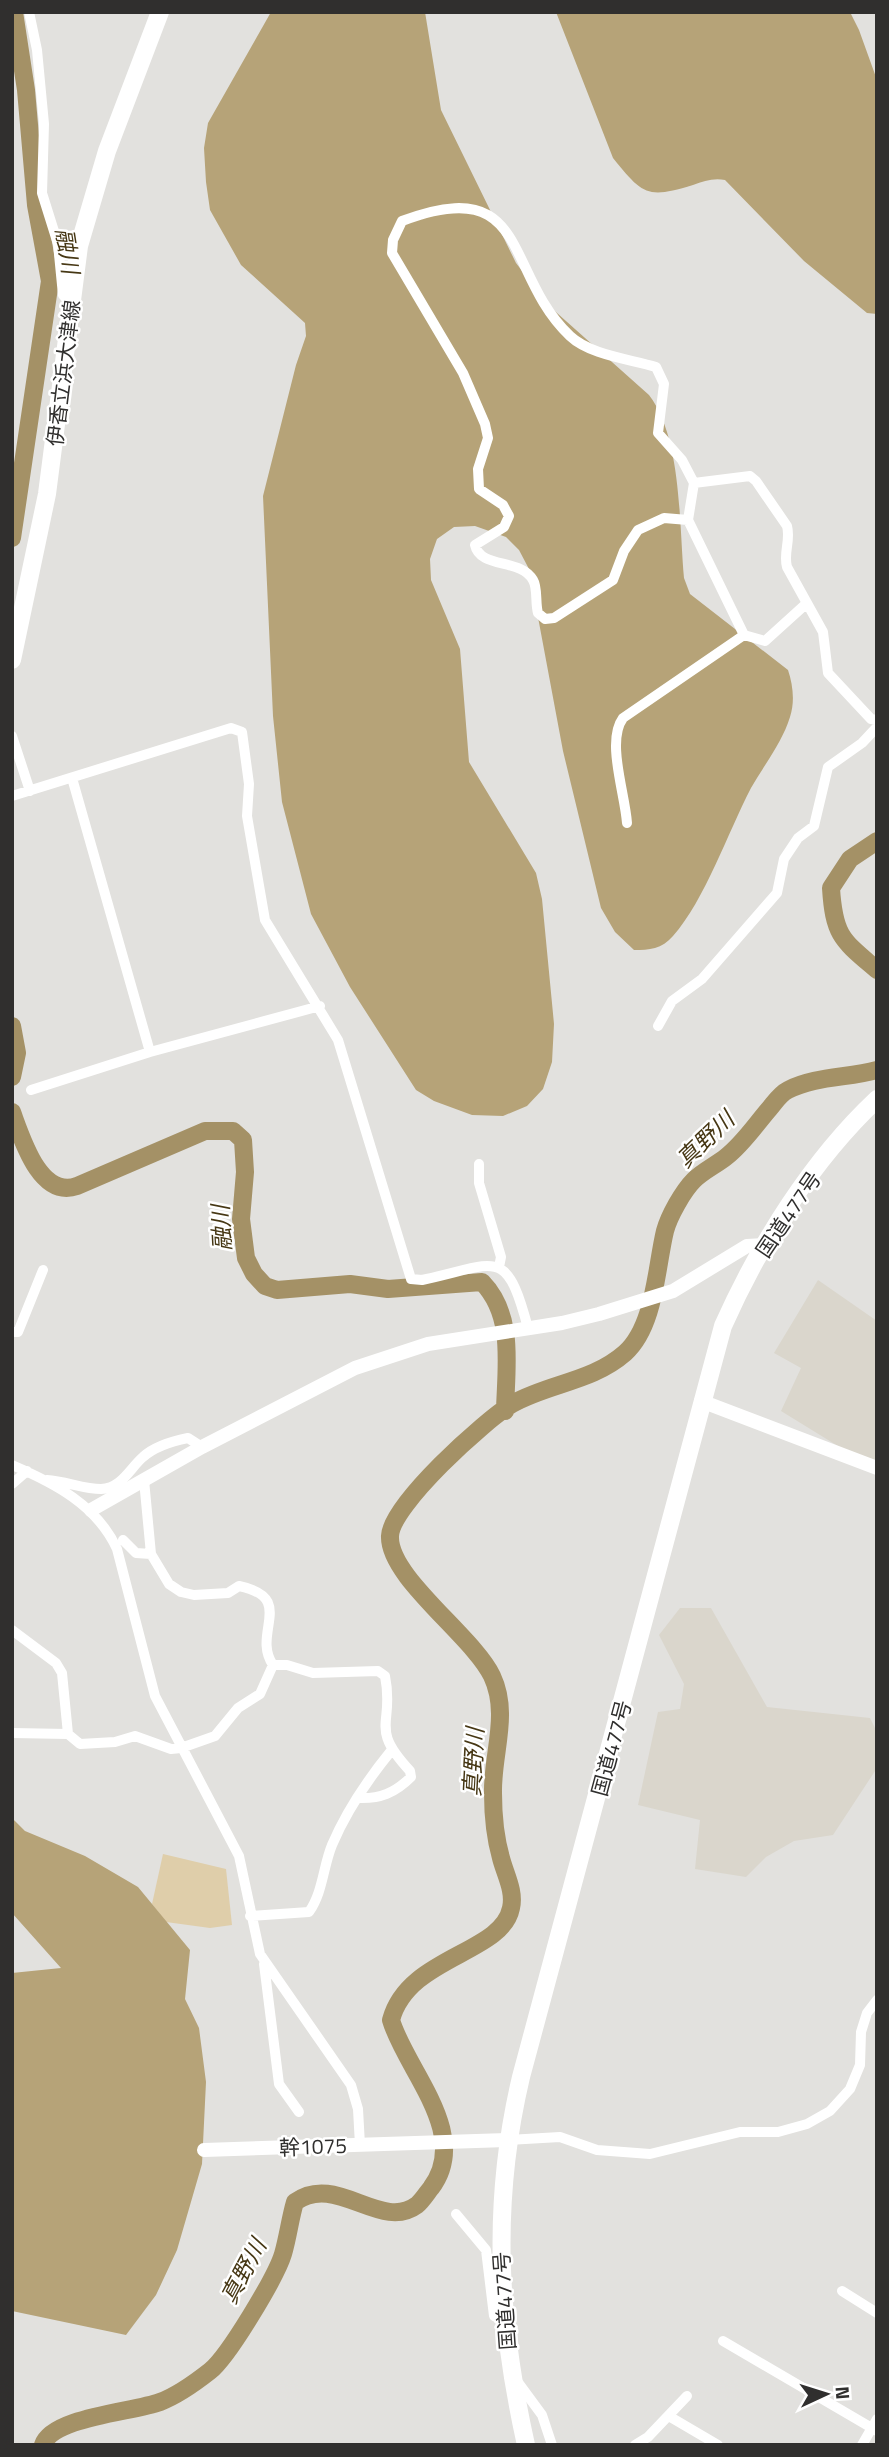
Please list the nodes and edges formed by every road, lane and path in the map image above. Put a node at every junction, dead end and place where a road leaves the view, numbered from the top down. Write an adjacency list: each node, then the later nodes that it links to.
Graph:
1 (29, 12): 3 (street)
2 (160, 12): 3 (main road, 伊香立浜大津線)
3 (71, 304): 8 (main road, 伊香立浜大津線)
4 (694, 483): 5 (street); 5 (street); 6 (street)
5 (688, 520): 7 (street)
6 (807, 603): 7 (street); 9 (street)
7 (744, 635): 15 (street)
8 (12, 660)
9 (877, 720)
10 (877, 727): 17 (street)
11 (12, 736): 13 (street)
12 (72, 778): 13 (street); 16 (street); 18 (street)
13 (30, 790): 14 (street)
14 (12, 796)
15 (627, 823)
16 (320, 1006): 18 (street); 23 (street)
17 (658, 1026)
18 (150, 1052): 19 (street)
19 (31, 1090)
20 (877, 1099): 22 (main road, 国道477号)
21 (479, 1164): 23 (street)
22 (765, 1245): 25 (street); 27 (main road, 国道477号)
23 (499, 1267): 25 (street)
24 (43, 1270): 26 (street)
25 (528, 1328): 28 (street)
26 (12, 1332)
27 (701, 1401): 30 (street); 49 (main road, 国道477号)
28 (202, 1447): 32 (street); 33 (street)
29 (12, 1465): 31 (street)
30 (877, 1468)
31 (27, 1471): 32 (street); 34 (street)
32 (47, 1480): 35 (street)
33 (144, 1480): 35 (street); 37 (street)
34 (12, 1484)
35 (91, 1510): 42 (street)
36 (123, 1540): 37 (street)
37 (150, 1554): 39 (street)
38 (12, 1630): 41 (street)
39 (273, 1665): 42 (street); 43 (street)
40 (12, 1733): 41 (street)
41 (68, 1734): 42 (street)
42 (181, 1748): 45 (street)
43 (391, 1751): 44 (street); 44 (street)
44 (358, 1798): 45 (street)
45 (250, 1916): 46 (street)
46 (264, 1961): 48 (street); 50 (street)
47 (877, 2000): 49 (street)
48 (299, 2112)
49 (507, 2140): 50 (street, 幹1075); 55 (main road, 国道477号)
50 (360, 2145): 51 (street, 幹1075)
51 (204, 2150)
52 (456, 2214): 55 (street)
53 (842, 2291): 54 (street)
54 (877, 2313)
55 (504, 2320): 57 (main road, 国道477号)
56 (723, 2341): 60 (street)
57 (510, 2373): 61 (main road, 国道477号); 62 (street)
58 (687, 2396): 63 (street)
59 (672, 2418): 64 (street)
60 (875, 2426): 65 (street)
61 (526, 2445)
62 (552, 2445)
63 (635, 2445)
64 (718, 2445)
65 (862, 2445)

